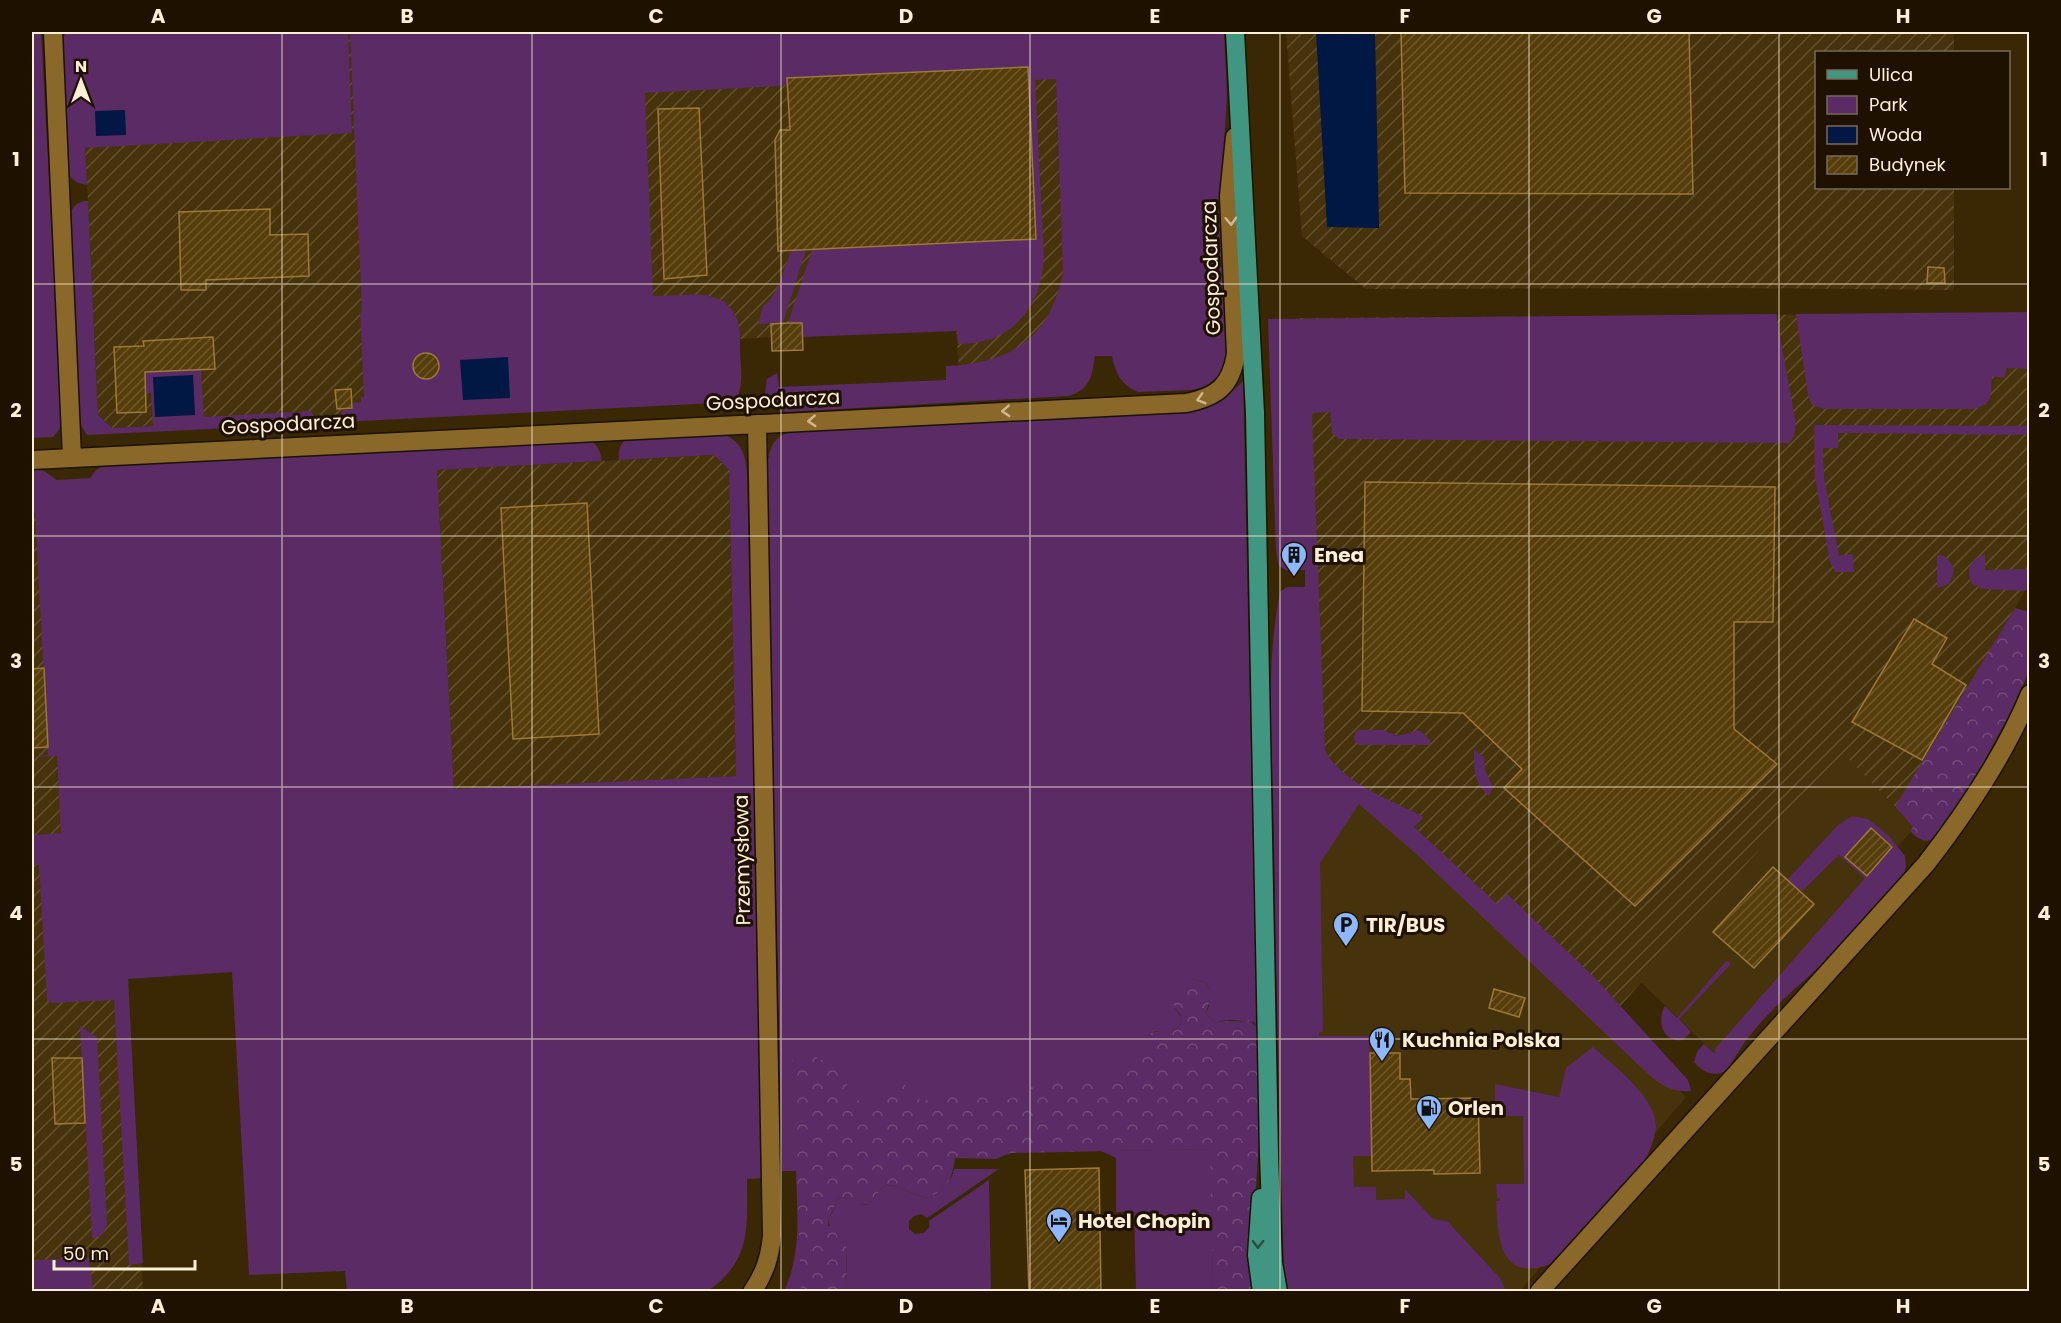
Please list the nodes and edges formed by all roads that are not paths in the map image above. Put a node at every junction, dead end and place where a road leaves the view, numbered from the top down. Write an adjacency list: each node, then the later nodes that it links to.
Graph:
1 (54, 32): 5 (street)
2 (1235, 32): 3 (main road)
3 (1238, 100): 4 (street, Gospodarcza, one-way to 4); 8 (main road)
4 (757, 424): 5 (street, Gospodarcza); 9 (street, Przemysłowa)
5 (72, 458): 6 (street, Gospodarcza)
6 (32, 460)
7 (2030, 694): 12 (street)
8 (1269, 1155): 10 (main road, one-way to 10); 11 (main road)
9 (752, 1292)
10 (1262, 1292)
11 (1278, 1292)
12 (1539, 1292)

